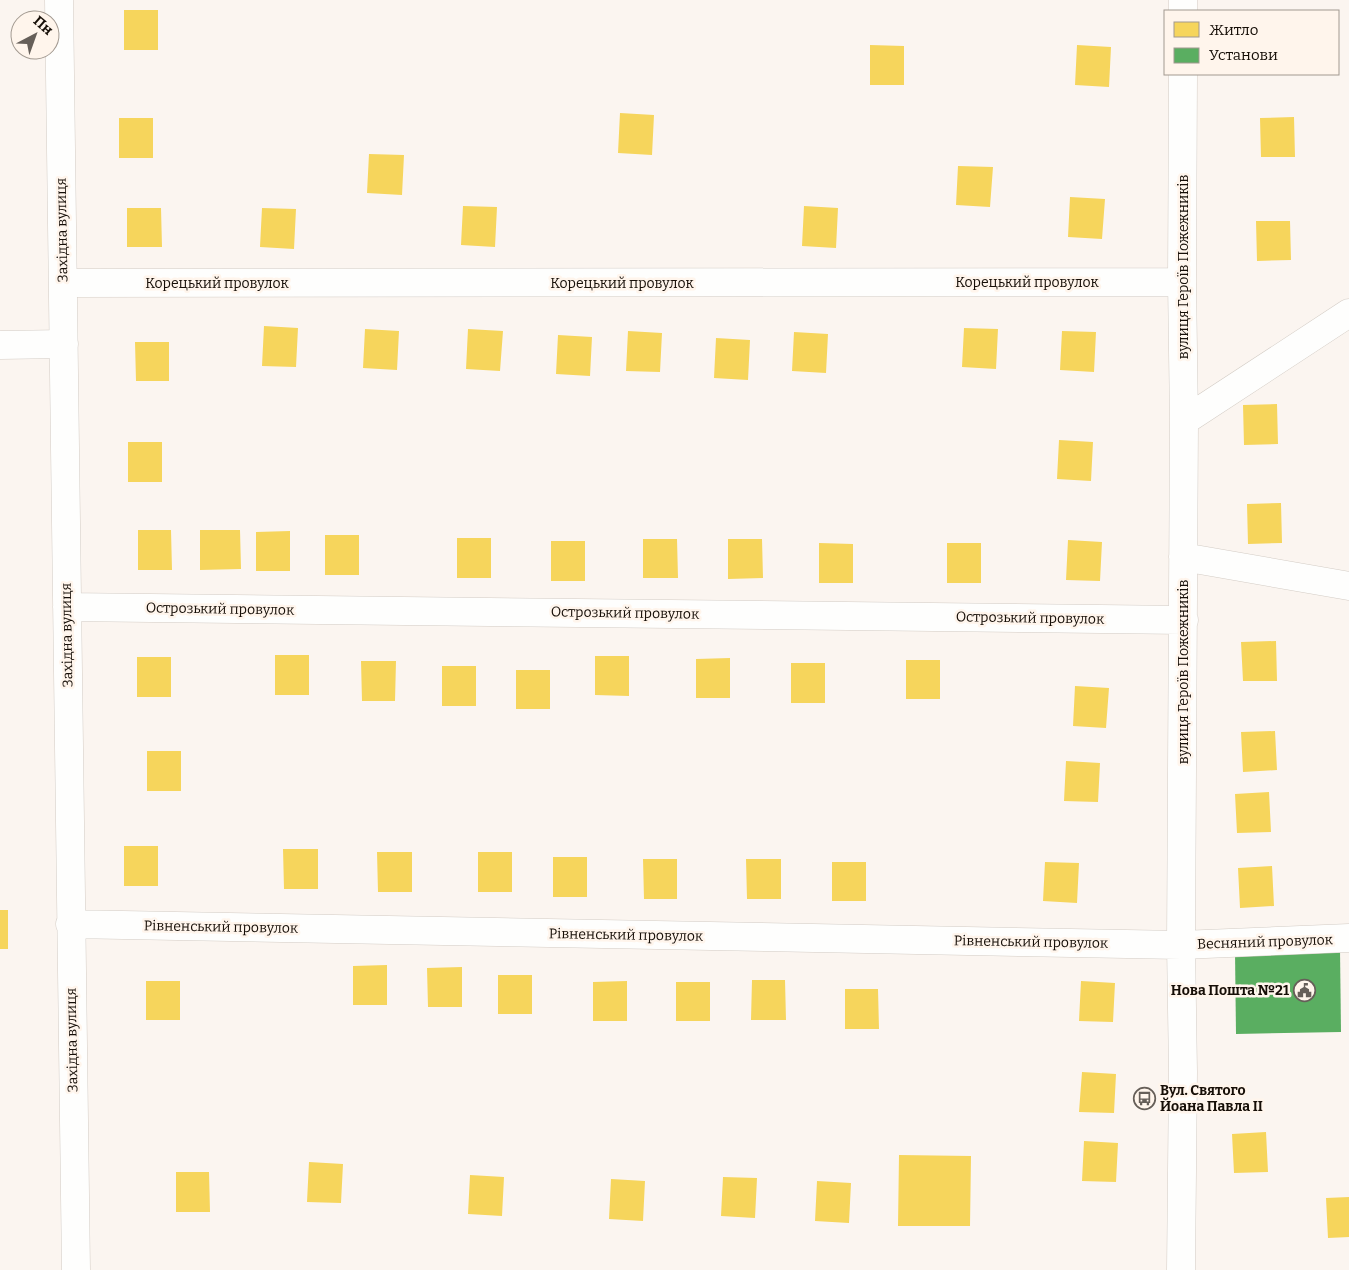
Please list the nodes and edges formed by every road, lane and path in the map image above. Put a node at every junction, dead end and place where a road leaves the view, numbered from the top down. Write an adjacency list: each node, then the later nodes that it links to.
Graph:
1 (60, 0): 4 (street, Західна вулиця)
2 (1183, 75): 3 (street, вулиця Героїв Пожежників)
3 (1182, 282): 4 (street, Корецький провулок); 8 (street, вулиця Героїв Пожежників)
4 (63, 283): 6 (street, Західна вулиця)
5 (1349, 313): 8 (street)
6 (64, 344): 7 (street); 11 (street, Західна вулиця)
7 (0, 345)
8 (1184, 421): 9 (street, вулиця Героїв Пожежників)
9 (1183, 557): 10 (street); 12 (street, вулиця Героїв Пожежників)
10 (1349, 586)
11 (67, 607): 12 (street, Острозький провулок); 13 (street, Західна вулиця)
12 (1184, 620): 15 (street, вулиця Героїв Пожежників)
13 (70, 924): 15 (street, Рівненський провулок); 16 (street, Західна вулиця)
14 (1349, 938): 15 (street, Весняний провулок)
15 (1181, 945): 17 (street, вулиця Героїв Пожежників)
16 (76, 1270)
17 (1181, 1270)

